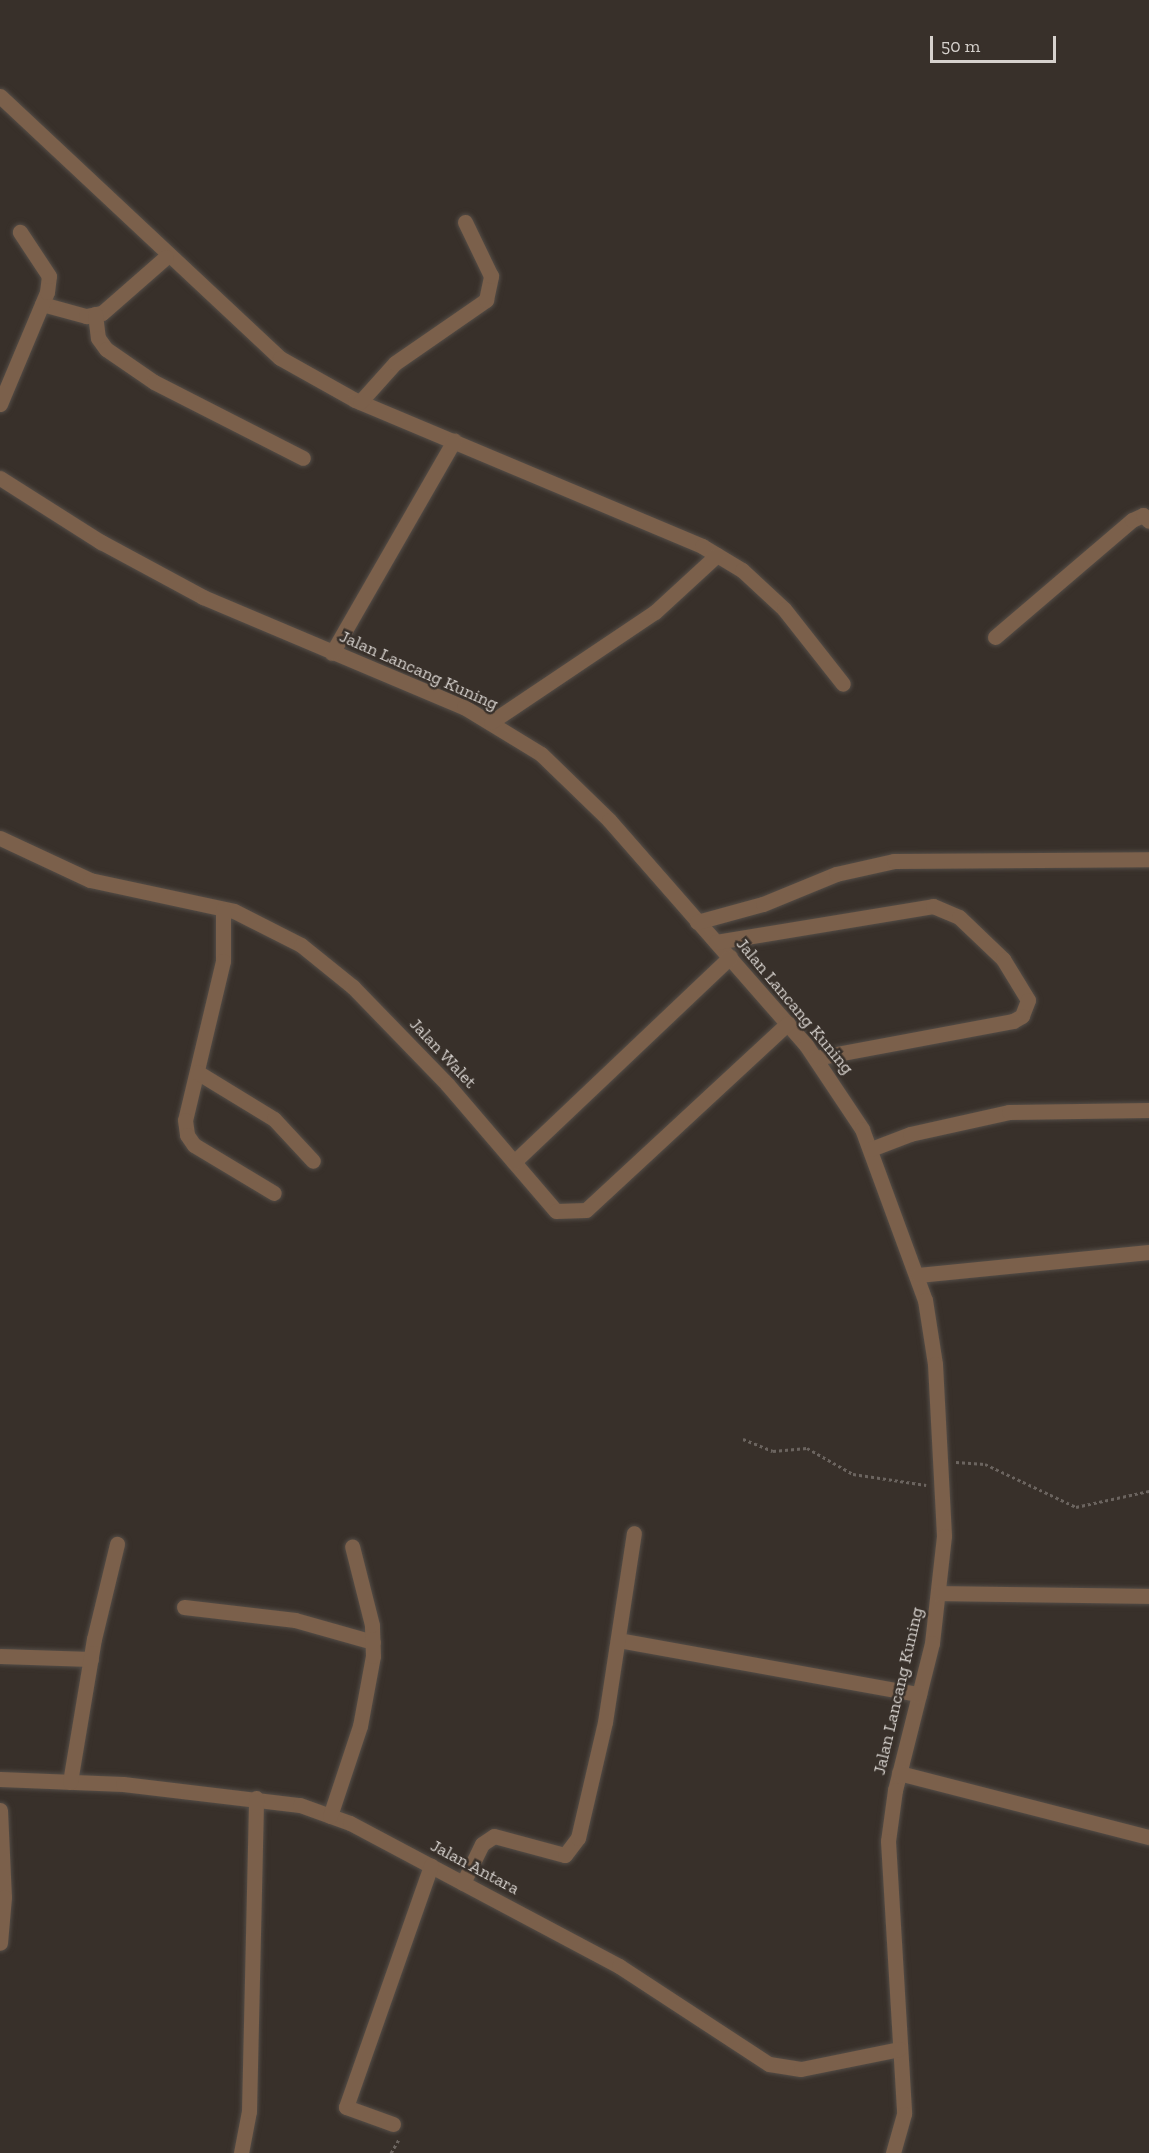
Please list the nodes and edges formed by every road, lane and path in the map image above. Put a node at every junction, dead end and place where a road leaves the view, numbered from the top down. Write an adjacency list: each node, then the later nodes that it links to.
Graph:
1 (0, 96): 4 (street)
2 (465, 222): 7 (street)
3 (20, 232): 5 (street)
4 (166, 257): 6 (street); 7 (street)
5 (42, 304): 6 (street); 8 (street)
6 (96, 314): 10 (street)
7 (360, 402): 9 (street)
8 (0, 404)
9 (454, 441): 13 (street); 15 (street)
10 (303, 458)
11 (0, 478): 15 (street, Jalan Lancang Kuning)
12 (1149, 521): 14 (street)
13 (717, 555): 16 (street); 17 (street)
14 (995, 637)
15 (332, 653): 17 (street, Jalan Lancang Kuning)
16 (843, 684)
17 (491, 722): 21 (street, Jalan Lancang Kuning)
18 (0, 838): 20 (street, Jalan Walet)
19 (1149, 859): 21 (street)
20 (223, 909): 26 (street); 30 (street, Jalan Walet)
21 (697, 922): 22 (street, Jalan Lancang Kuning)
22 (716, 942): 23 (street, Jalan Lancang Kuning); 25 (street)
23 (730, 957): 24 (street, Jalan Lancang Kuning); 30 (street)
24 (788, 1023): 25 (street, Jalan Lancang Kuning); 30 (street, Jalan Walet)
25 (815, 1058): 28 (street, Jalan Lancang Kuning)
26 (198, 1072): 29 (street); 31 (street)
27 (1149, 1110): 28 (street)
28 (871, 1149): 33 (street, Jalan Lancang Kuning)
29 (313, 1161)
30 (514, 1162)
31 (274, 1193)
32 (1149, 1252): 33 (street)
33 (918, 1275): 35 (street, Jalan Lancang Kuning)
34 (743, 1439): 36 (path)
35 (941, 1463): 36 (street, Jalan Lancang Kuning); 37 (path)
36 (943, 1487): 41 (street, Jalan Lancang Kuning)
37 (1149, 1491)
38 (634, 1533): 44 (street)
39 (117, 1544): 47 (street)
40 (352, 1546): 45 (street)
41 (939, 1593): 42 (street); 48 (street, Jalan Lancang Kuning)
42 (1149, 1596)
43 (184, 1607): 45 (street)
44 (618, 1640): 48 (street); 57 (street)
45 (373, 1642): 54 (street)
46 (0, 1656): 47 (street)
47 (91, 1659): 51 (street)
48 (919, 1694): 49 (street, Jalan Lancang Kuning)
49 (899, 1773): 55 (street); 59 (street, Jalan Lancang Kuning)
50 (0, 1779): 51 (street, Jalan Antara)
51 (70, 1782): 52 (street, Jalan Antara)
52 (256, 1798): 54 (street, Jalan Antara); 61 (street)
53 (0, 1810): 58 (street)
54 (330, 1816): 56 (street, Jalan Antara)
55 (1149, 1837)
56 (431, 1866): 57 (street, Jalan Antara); 60 (street)
57 (463, 1883): 59 (street, Jalan Antara)
58 (0, 1943)
59 (899, 2049): 62 (street, Jalan Lancang Kuning)
60 (393, 2124)
61 (241, 2153)
62 (893, 2153)

